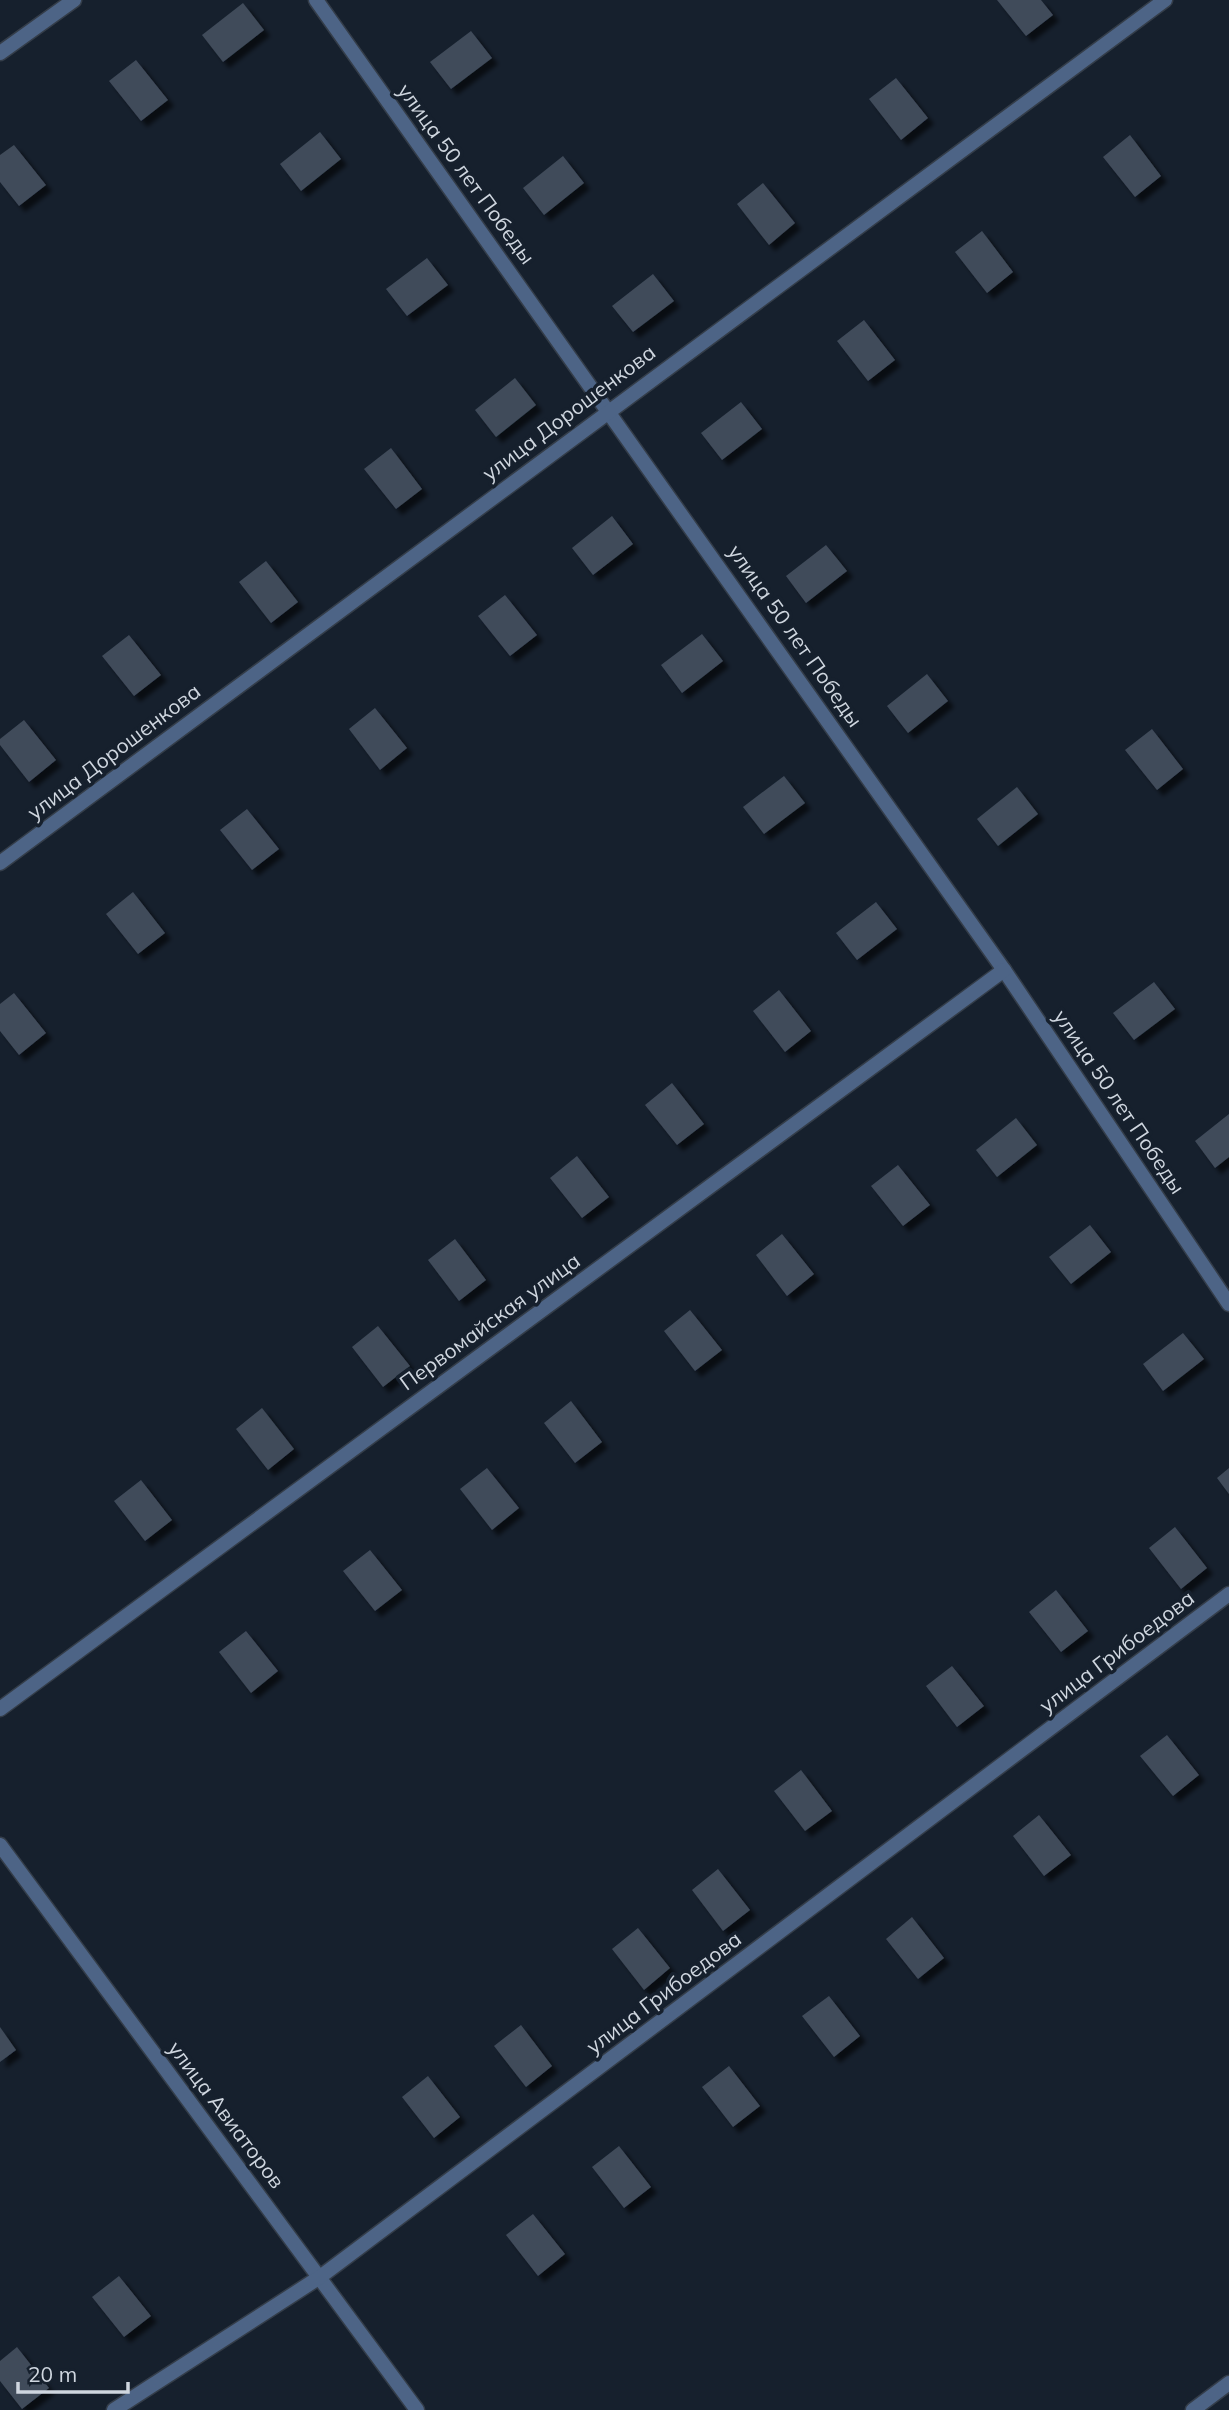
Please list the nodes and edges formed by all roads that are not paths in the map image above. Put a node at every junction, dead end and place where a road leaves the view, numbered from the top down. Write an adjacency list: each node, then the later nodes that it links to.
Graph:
1 (74, 0): 4 (street)
2 (316, 0): 5 (street, улица 50 лет Победы)
3 (1165, 0): 5 (street, улица Дорошенкова)
4 (0, 53)
5 (609, 410): 6 (street, улица Дорошенкова); 7 (street, улица 50 лет Победы)
6 (0, 863)
7 (1004, 970): 8 (street, улица 50 лет Победы); 10 (street, Первомайская улица)
8 (1229, 1304)
9 (1229, 1594): 12 (street, улица Грибоедова)
10 (0, 1709)
11 (0, 1845): 12 (street, улица Авиаторов)
12 (320, 2277): 14 (street, улица Грибоедова); 15 (street, улица Авиаторов)
13 (1229, 2383): 16 (street)
14 (114, 2410)
15 (417, 2410)
16 (1193, 2410)

